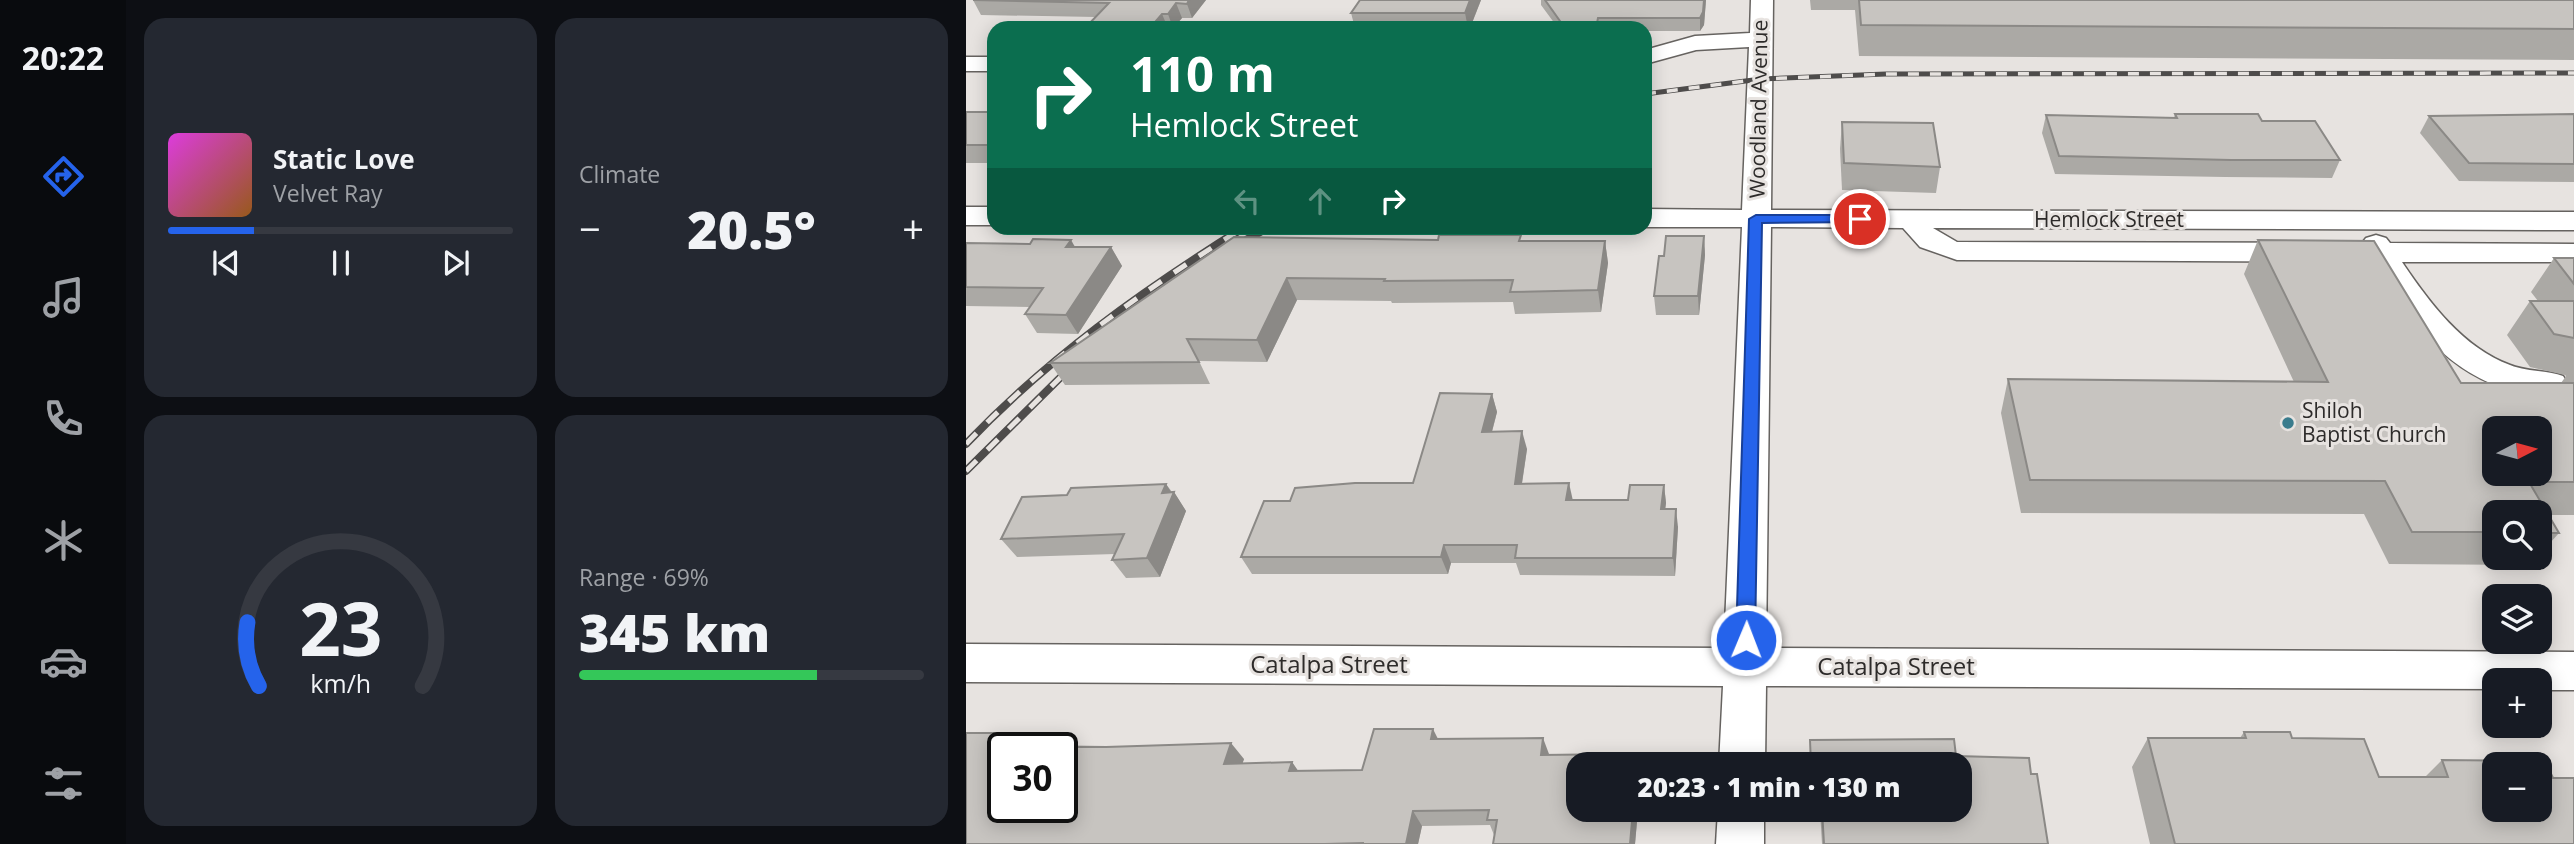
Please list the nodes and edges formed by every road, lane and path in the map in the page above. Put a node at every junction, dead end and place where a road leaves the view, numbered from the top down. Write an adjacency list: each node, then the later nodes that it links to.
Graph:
1 (1762, 0): 2 (street, Woodland Avenue)
2 (1761, 38): 3 (street); 9 (street, Woodland Avenue)
3 (1652, 55)
4 (966, 64): 5 (street)
5 (987, 64)
6 (966, 216): 7 (street)
7 (987, 216)
8 (1652, 218): 9 (street, Hemlock Street)
9 (1756, 219): 10 (street, Hemlock Street); 17 (street, Woodland Avenue)
10 (1912, 219): 11 (street, Hemlock Street); 13 (street)
11 (2361, 220): 12 (street, Hemlock Street); 13 (street)
12 (2574, 221)
13 (2380, 252): 14 (street); 15 (street)
14 (2574, 253)
15 (2551, 384)
16 (966, 663): 17 (street, Catalpa Street)
17 (1745, 667): 18 (street, Catalpa Street); 19 (street, Woodland Avenue)
18 (2574, 671)
19 (1742, 752)
20 (1741, 822): 21 (street)
21 (1740, 844)

